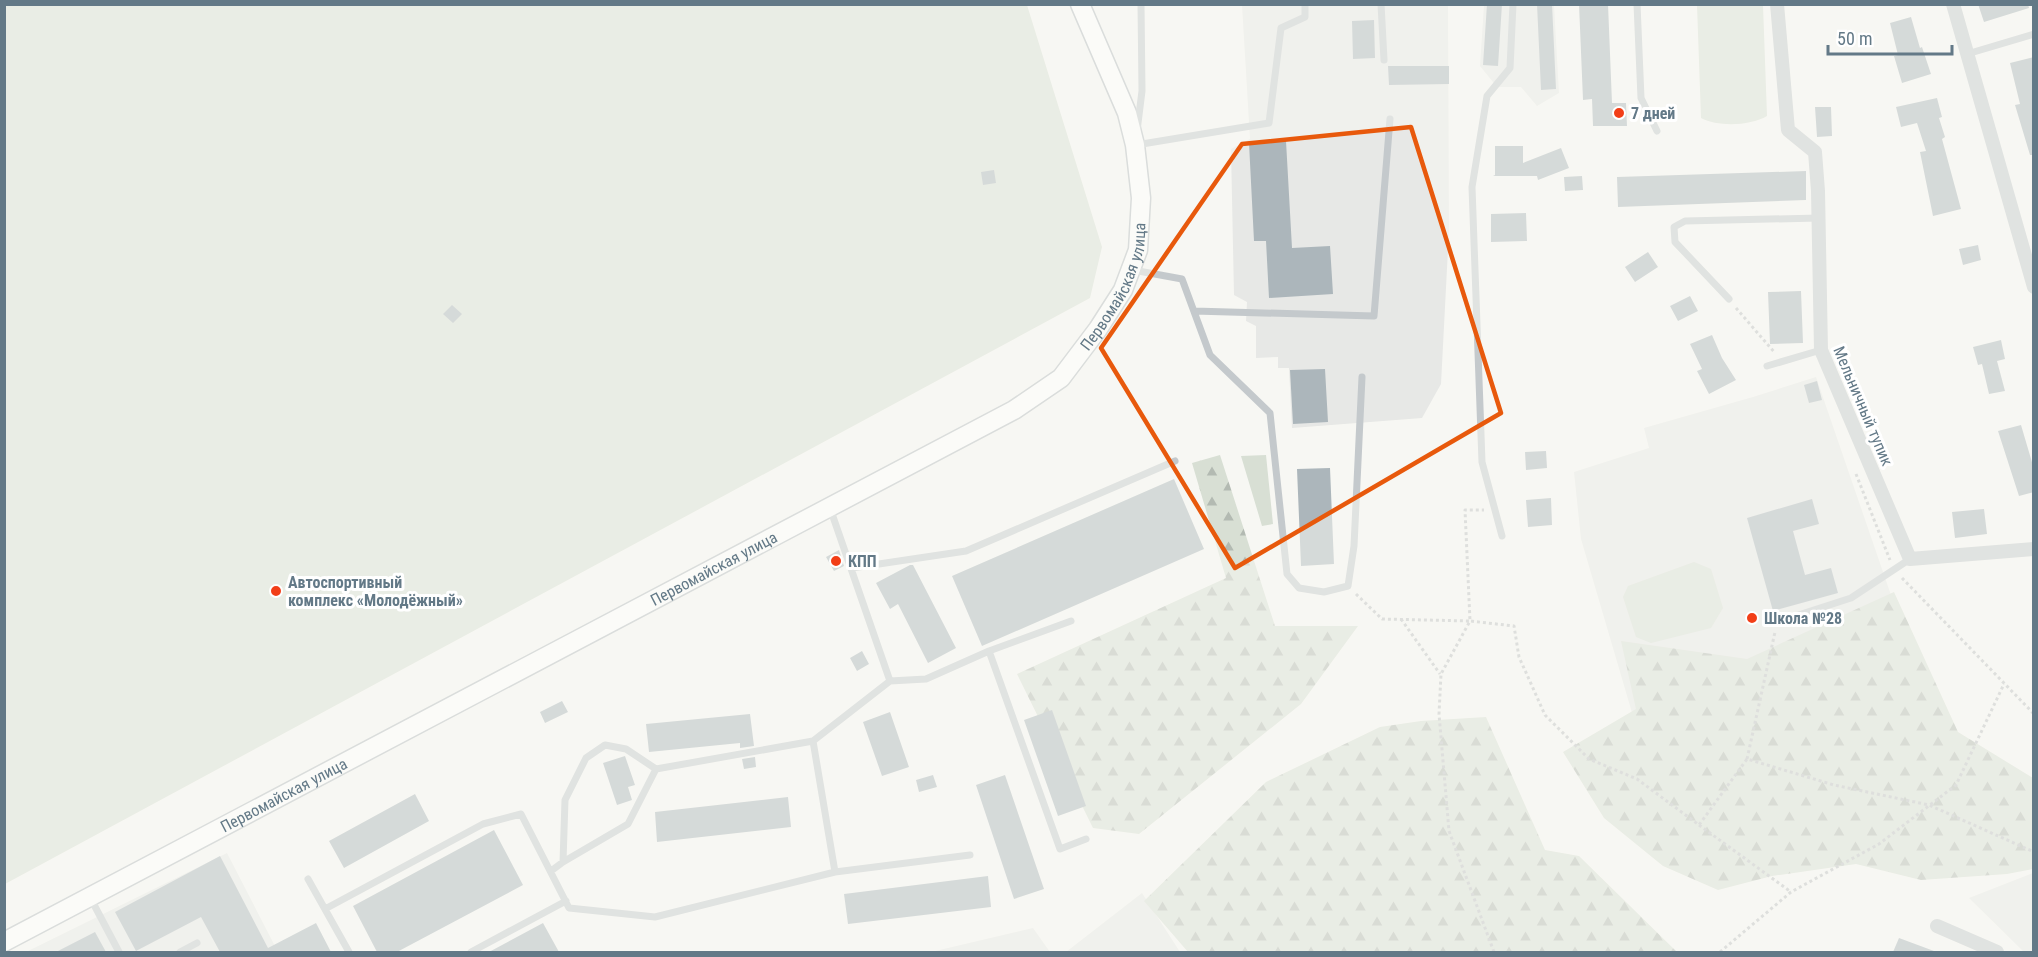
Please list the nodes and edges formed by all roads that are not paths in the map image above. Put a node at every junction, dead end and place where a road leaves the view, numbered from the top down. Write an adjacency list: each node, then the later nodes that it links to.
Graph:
1 (1080, 4): 14 (street, Первомайская улица)
2 (1141, 4): 14 (lane)
3 (1305, 4): 14 (lane)
4 (1381, 4): 11 (lane)
5 (1513, 4): 25 (lane)
6 (1637, 4): 13 (lane)
7 (1777, 4): 15 (street, Мельничный тупик)
8 (1953, 4): 10 (street)
9 (2034, 34): 10 (lane)
10 (1967, 54): 17 (street)
11 (1384, 60)
12 (1390, 119): 19 (lane)
13 (1657, 131)
14 (1136, 145): 16 (street, Первомайская улица)
15 (1819, 218): 18 (lane); 20 (street, Мельничный тупик)
16 (1130, 270): 19 (lane); 24 (street, Первомайская улица)
17 (2034, 287)
18 (1728, 299)
19 (1194, 311): 22 (lane)
20 (1821, 350): 21 (lane); 27 (street, Мельничный тупик)
21 (1767, 366)
22 (1362, 377)
23 (1175, 461): 28 (lane)
24 (830, 508): 28 (lane); 41 (street, Первомайская улица)
25 (1502, 536)
26 (2034, 549): 27 (street)
27 (1910, 559): 30 (lane)
28 (852, 568): 32 (lane)
29 (1071, 621): 31 (lane)
30 (1777, 622)
31 (988, 651): 32 (lane); 35 (lane)
32 (890, 681): 33 (lane)
33 (813, 741): 34 (lane); 39 (lane)
34 (656, 769): 37 (lane); 37 (lane)
35 (1086, 839)
36 (970, 855): 39 (lane)
37 (563, 862): 38 (lane)
38 (551, 871): 42 (lane); 43 (lane)
39 (835, 872): 42 (lane)
40 (308, 879): 43 (lane)
41 (90, 897): 45 (street, Первомайская улица); 47 (lane)
42 (566, 901): 50 (lane)
43 (325, 909): 49 (lane)
44 (1937, 926): 51 (street)
45 (4, 942)
46 (197, 944): 48 (lane)
47 (119, 952)
48 (180, 952)
49 (348, 952)
50 (471, 952)
51 (1997, 952)

